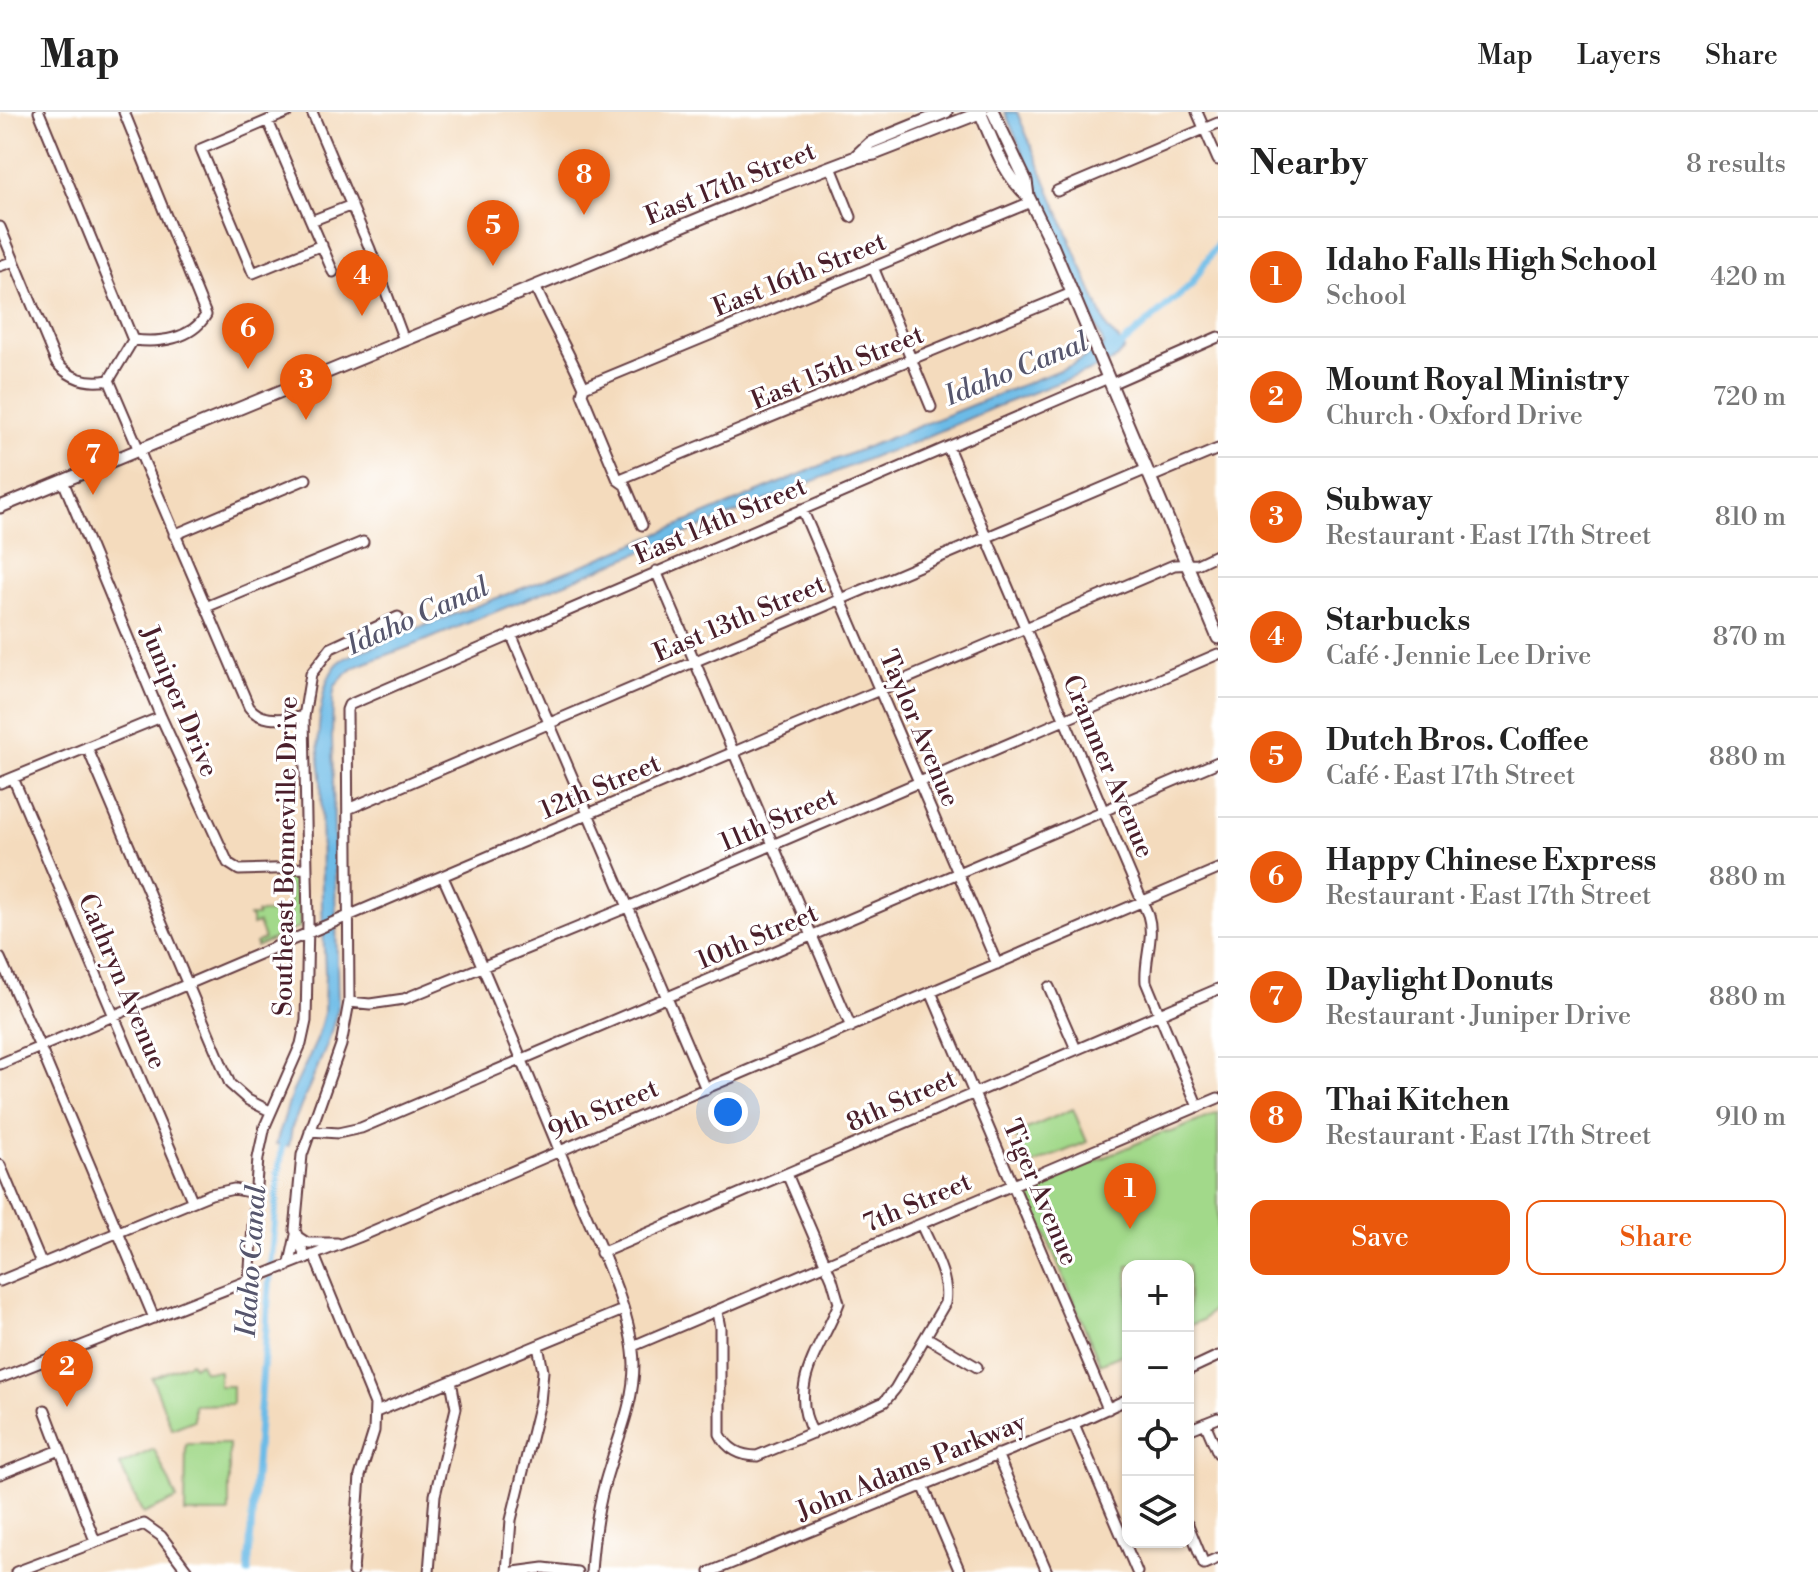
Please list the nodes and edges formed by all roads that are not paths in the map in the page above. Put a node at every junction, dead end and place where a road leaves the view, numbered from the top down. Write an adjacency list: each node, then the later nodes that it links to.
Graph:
1 (39, 112): 29 (street)
2 (124, 112): 29 (street)
3 (288, 112): 9 (street)
4 (312, 112): 17 (street)
5 (946, 112): 12 (main road, East 17th Street)
6 (981, 112): 12 (main road, East 17th Street); 16 (main road)
7 (993, 112): 16 (main road)
8 (1197, 112): 11 (street)
9 (268, 121): 19 (street); 21 (street)
10 (1218, 123): 11 (street)
11 (1205, 129): 13 (street); 15 (street)
12 (856, 157): 14 (main road, East 17th Street)
13 (1218, 160)
14 (831, 167): 18 (street); 26 (main road, East 17th Street)
15 (1057, 191)
16 (1029, 199): 24 (street, East 16th Street); 27 (main road)
17 (352, 205): 19 (street); 30 (street)
18 (851, 217)
19 (311, 221): 21 (street)
20 (0, 227): 22 (street)
21 (322, 245): 25 (street)
22 (14, 261): 23 (street); 33 (street)
23 (0, 266)
24 (873, 267): 31 (street); 34 (street, East 16th Street)
25 (333, 272)
26 (535, 286): 30 (main road, East 17th Street); 34 (street)
27 (1072, 293): 31 (street, East 15th Street); 32 (main road)
28 (1218, 337): 32 (street, East 14th Street)
29 (133, 340): 33 (street)
30 (404, 340): 38 (main road, East 17th Street)
31 (912, 360): 35 (street); 41 (street, East 15th Street)
32 (1108, 376): 36 (street, East 14th Street); 39 (main road)
33 (109, 380): 38 (street)
34 (584, 387): 41 (street)
35 (931, 407)
36 (948, 447): 44 (street, East 14th Street); 47 (street, Cranmer Avenue)
37 (1218, 449): 39 (street, East 13th Street)
38 (139, 450): 42 (main road, East 17th Street); 46 (street)
39 (1149, 473): 47 (street, East 13th Street); 50 (main road)
40 (306, 479): 46 (street)
41 (618, 480): 45 (street)
42 (63, 481): 43 (main road, East 17th Street); 61 (street, Juniper Drive)
43 (0, 507)
44 (802, 509): 51 (street, East 14th Street); 52 (street, Taylor Avenue)
45 (642, 525)
46 (174, 535): 53 (street)
47 (987, 537): 52 (street, East 13th Street); 55 (street, Cranmer Avenue)
48 (363, 542): 53 (street)
49 (1218, 554): 50 (street, 12th Street)
50 (1187, 564): 55 (street, 12th Street); 57 (main road)
51 (656, 571): 56 (street, East 14th Street); 59 (street)
52 (841, 598): 59 (street, East 13th Street); 60 (street, Taylor Avenue)
53 (206, 607): 62 (street)
54 (398, 617): 62 (street, Southeast Bonneville Drive)
55 (1026, 627): 60 (street, 12th Street); 63 (street, Cranmer Avenue)
56 (511, 634): 64 (street); 71 (street, East 14th Street)
57 (1218, 638)
58 (1218, 654): 63 (street, 11th Street)
59 (695, 660): 64 (street, East 13th Street); 66 (street)
60 (880, 690): 66 (street, 12th Street); 69 (street, Taylor Avenue)
61 (161, 717): 65 (street); 75 (street, Juniper Drive)
62 (304, 717): 75 (street, Southeast Bonneville Drive)
63 (1066, 720): 69 (street, 11th Street); 72 (street, Cranmer Avenue)
64 (549, 724): 71 (street, East 13th Street); 73 (street)
65 (87, 747): 68 (street); 87 (street)
66 (734, 753): 73 (street, 12th Street); 74 (street)
67 (1218, 762): 72 (street, 10th Street)
68 (13, 778): 70 (street); 94 (street, Cathryn Avenue)
69 (920, 782): 74 (street, 11th Street); 77 (street, Taylor Avenue)
70 (0, 783)
71 (348, 809): 81 (street)
72 (1104, 809): 77 (street, 10th Street); 79 (street, Cranmer Avenue)
73 (588, 814): 78 (street, 12th Street); 80 (street)
74 (774, 845): 80 (street, 11th Street); 83 (street)
75 (306, 868): 82 (street, Southeast Bonneville Drive)
76 (1218, 869): 79 (street, 9th Street)
77 (958, 873): 83 (street, 10th Street); 85 (street, Taylor Avenue)
78 (443, 877): 81 (street, 12th Street); 86 (street)
79 (1143, 902): 85 (street, 9th Street); 93 (street, Cranmer Avenue)
80 (628, 907): 86 (street, 11th Street); 91 (street)
81 (345, 918): 82 (street, 12th Street); 92 (street)
82 (307, 934): 87 (street, 12th Street); 104 (street, Southeast Bonneville Drive)
83 (812, 937): 91 (street, 10th Street); 95 (street)
84 (0, 958): 96 (street)
85 (997, 964): 90 (street, 9th Street)
86 (482, 966): 92 (street, 11th Street); 98 (street)
87 (189, 984): 94 (street, 12th Street); 104 (street)
88 (1049, 987): 97 (street)
89 (1218, 989): 93 (street, 8th Street)
90 (931, 992): 95 (street, 9th Street); 101 (street, Tiger Avenue)
91 (666, 999): 98 (street, 10th Street); 100 (street)
92 (349, 1002): 105 (street)
93 (1159, 1014): 97 (street, 8th Street); 103 (street, Cranmer Avenue)
94 (115, 1016): 96 (street, 12th Street); 111 (street, Cathryn Avenue)
95 (851, 1027): 100 (street, 9th Street)
96 (40, 1047): 99 (street, 12th Street); 113 (street)
97 (1076, 1049): 101 (street, 8th Street)
98 (522, 1060): 105 (street, 10th Street); 106 (street)
99 (0, 1064)
100 (706, 1089): 106 (street, 9th Street)
101 (975, 1092): 108 (street, 8th Street); 109 (street, Tiger Avenue)
102 (1218, 1098): 103 (street, 7th Street)
103 (1198, 1107): 109 (street, 7th Street)
104 (270, 1111): 110 (street, Southeast Bonneville Drive)
105 (310, 1131): 114 (street)
106 (560, 1152): 115 (street, 9th Street); 116 (street)
107 (0, 1165): 118 (street)
108 (787, 1174): 116 (street, 8th Street); 119 (street)
109 (1014, 1184): 112 (street, 7th Street); 137 (street, Tiger Avenue)
110 (254, 1193): 111 (street); 122 (street, Southeast Bonneville Drive)
111 (192, 1200): 113 (street)
112 (921, 1224): 119 (street, 7th Street); 126 (street)
113 (117, 1232): 118 (street); 125 (street)
114 (296, 1235): 115 (street); 117 (street); 120 (street)
115 (345, 1243): 117 (street, 9th Street)
116 (601, 1253): 123 (street)
117 (310, 1257): 120 (street, 9th Street); 139 (street)
118 (41, 1263): 121 (street)
119 (826, 1265): 124 (street, 7th Street); 144 (street)
120 (286, 1267): 122 (street, 9th Street)
121 (0, 1281)
122 (249, 1281): 125 (street, 9th Street)
123 (623, 1310): 127 (street); 128 (street)
124 (717, 1312): 128 (street, 7th Street); 144 (street)
125 (154, 1318): 130 (street, 9th Street)
126 (926, 1337): 131 (street); 144 (street)
127 (538, 1346): 135 (street); 158 (street)
128 (633, 1346): 161 (street)
129 (1218, 1356): 132 (street)
130 (28, 1367): 133 (street, 9th Street); 134 (street)
131 (977, 1367)
132 (1194, 1367)
133 (0, 1377)
134 (33, 1378)
135 (451, 1381): 139 (street); 157 (street)
136 (1122, 1402): 137 (street, John Adams Parkway)
137 (1108, 1409): 142 (street, John Adams Parkway)
138 (45, 1410): 145 (street)
139 (376, 1412): 156 (street)
140 (1218, 1418): 141 (street)
141 (1205, 1423): 143 (street); 146 (street)
142 (1074, 1424): 147 (street, John Adams Parkway); 164 (street)
143 (1194, 1428)
144 (813, 1433)
145 (60, 1450): 148 (street); 151 (street)
146 (1218, 1453)
147 (997, 1454): 149 (street, John Adams Parkway); 163 (street)
148 (0, 1474)
149 (923, 1485): 153 (street); 162 (street, John Adams Parkway)
150 (1194, 1540): 152 (street)
151 (95, 1541): 154 (street); 155 (street)
152 (1218, 1558)
153 (955, 1571)
154 (16, 1572)
155 (188, 1572)
156 (353, 1572)
157 (429, 1572)
158 (507, 1572)
159 (514, 1572): 160 (street)
160 (577, 1572)
161 (591, 1572)
162 (710, 1572)
163 (1047, 1572)
164 (1137, 1572)

